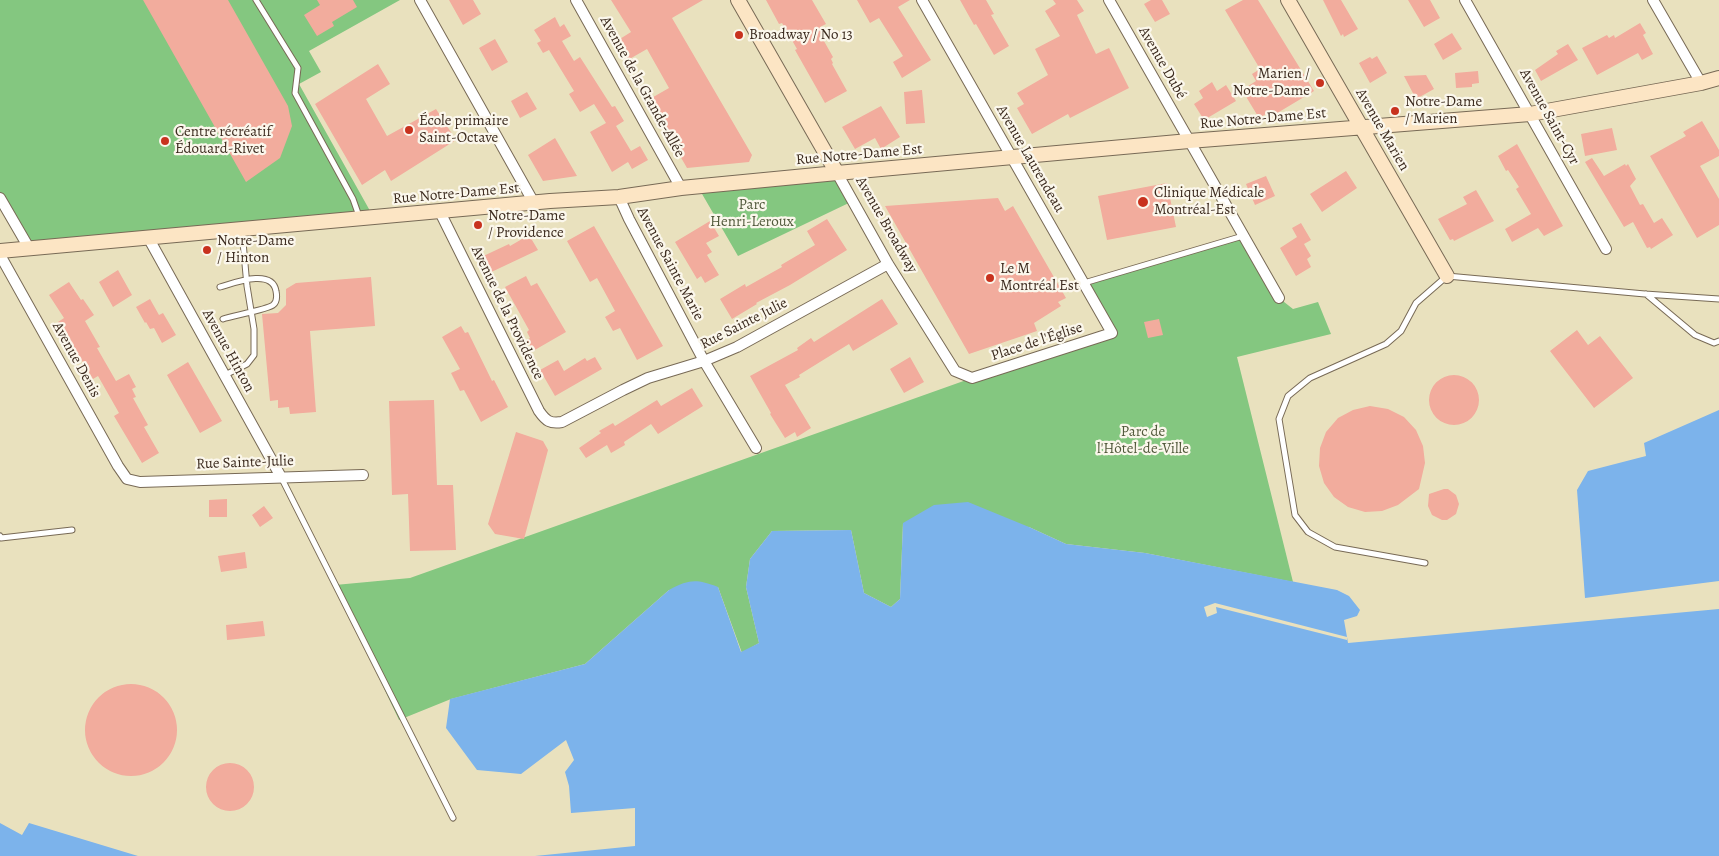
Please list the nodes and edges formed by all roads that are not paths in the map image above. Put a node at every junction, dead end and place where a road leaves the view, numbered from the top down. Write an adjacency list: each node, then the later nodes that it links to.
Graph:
1 (256, 0): 22 (lane)
2 (420, 0): 20 (street)
3 (576, 0): 17 (street, Avenue de la Grande-Allée)
4 (738, 0): 16 (main road, Avenue Broadway)
5 (922, 0): 15 (street, Avenue Laurendeau)
6 (1109, 0): 14 (street, Avenue Dubé)
7 (1288, 0): 13 (main road, Avenue Marien)
8 (1465, 0): 12 (street, Avenue Saint-Cyr)
9 (1653, 0): 11 (street)
10 (1719, 78): 11 (main road, Rue Notre-Dame Est)
11 (1701, 83): 12 (main road, Rue Notre-Dame Est)
12 (1530, 114): 13 (main road, Rue Notre-Dame Est); 27 (street, Avenue Saint-Cyr)
13 (1362, 127): 14 (main road, Rue Notre-Dame Est); 30 (main road, Avenue Marien)
14 (1189, 141): 15 (main road, Rue Notre-Dame Est); 24 (street, Avenue Dubé)
15 (1012, 158): 16 (main road, Rue Notre-Dame Est); 32 (street, Avenue Laurendeau)
16 (837, 172): 17 (main road, Rue Notre-Dame Est); 29 (street, Avenue Broadway)
17 (681, 188): 18 (main road, Rue Notre-Dame Est)
18 (618, 197): 20 (main road, Rue Notre-Dame Est); 41 (street, Avenue Sainte Marie)
19 (0, 198): 26 (street)
20 (534, 203): 21 (main road, Rue Notre-Dame Est)
21 (440, 212): 22 (main road, Rue Notre-Dame Est); 44 (street, Avenue de la Providence)
22 (360, 219): 23 (main road, Rue Notre-Dame Est)
23 (242, 230): 25 (main road, Rue Notre-Dame Est); 31 (lane)
24 (1243, 236): 32 (lane); 35 (street, Avenue Dubé)
25 (149, 239): 26 (main road, Rue Notre-Dame Est); 42 (street, Avenue Hinton)
26 (29, 248): 28 (main road, Rue Notre-Dame Est)
27 (1606, 249)
28 (0, 253): 48 (street, Avenue Denis)
29 (888, 264): 41 (street, Rue Sainte Julie); 43 (street, Avenue Broadway)
30 (1447, 276): 34 (lane); 51 (lane)
31 (246, 280): 33 (lane); 37 (lane); 37 (lane)
32 (1084, 282): 39 (street, Avenue Laurendeau)
33 (220, 287)
34 (1645, 294): 36 (lane); 40 (lane)
35 (1279, 298)
36 (1719, 299)
37 (251, 311): 38 (lane); 42 (lane)
38 (223, 319)
39 (1112, 333): 43 (street, Place de l'Église)
40 (1719, 341)
41 (704, 361): 44 (street, Rue Sainte Julie); 45 (street, Avenue Sainte Marie)
42 (224, 375): 47 (street, Avenue Hinton)
43 (972, 378)
44 (553, 424)
45 (756, 448)
46 (363, 475): 47 (street, Rue Sainte-Julie)
47 (281, 477): 48 (street, Rue Sainte-Julie); 52 (lane)
48 (127, 479)
49 (72, 530): 50 (lane)
50 (0, 536)
51 (1425, 563)
52 (453, 818)

